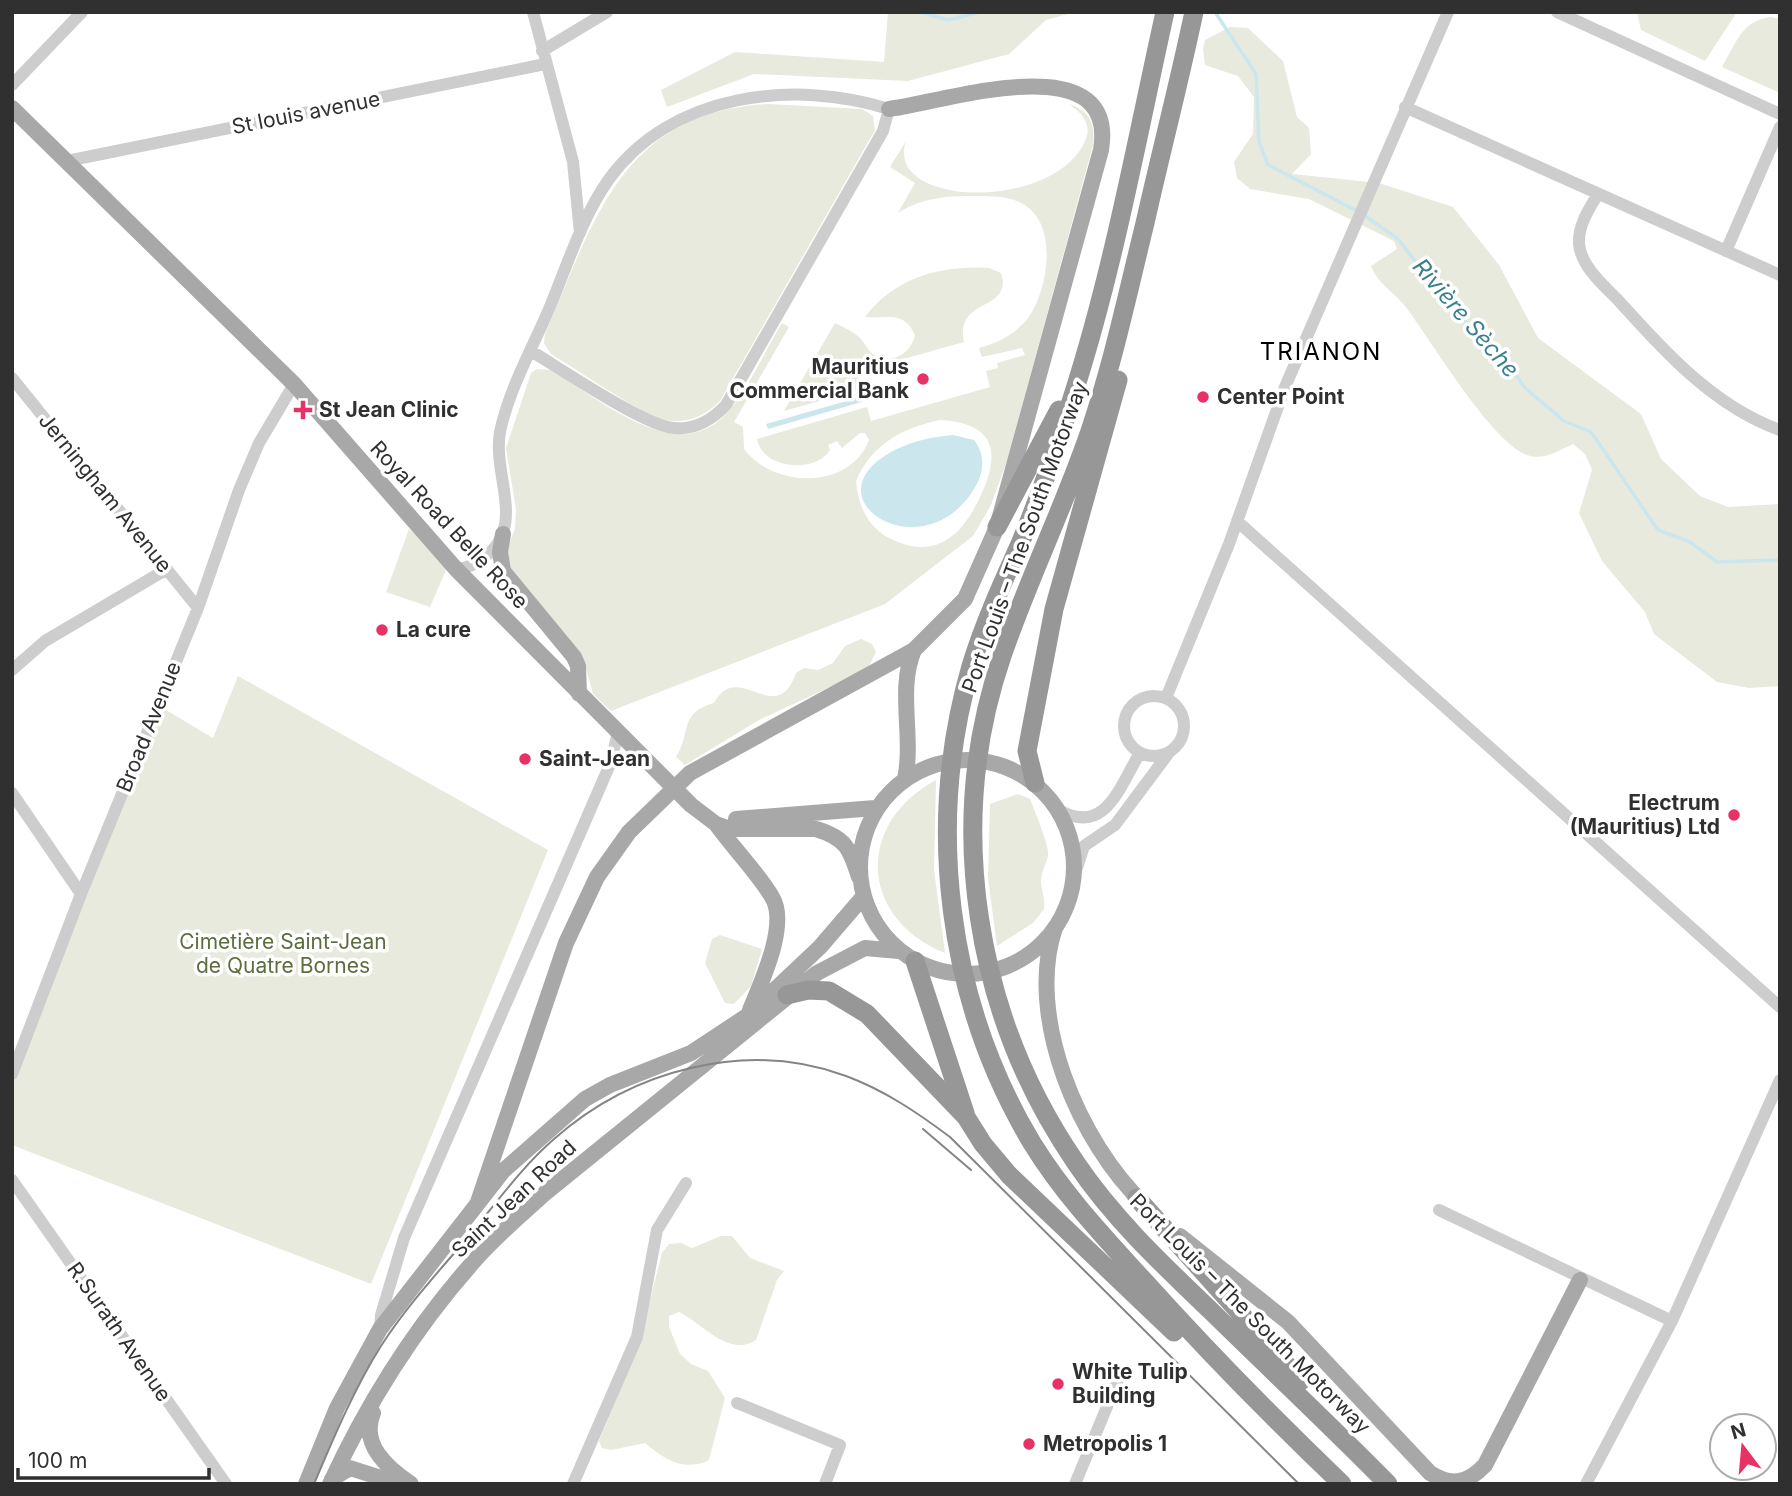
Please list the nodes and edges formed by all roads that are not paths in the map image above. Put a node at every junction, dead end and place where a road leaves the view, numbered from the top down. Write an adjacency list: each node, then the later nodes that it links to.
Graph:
1 (82, 12): 10 (street)
2 (533, 12): 8 (street)
3 (607, 12): 8 (street)
4 (1448, 12): 12 (street)
5 (1165, 14): 23 (highway, Port Louis – The South Motorway)
6 (1564, 14): 14 (street)
7 (1193, 16): 20 (highway, Port Louis – The South Motorway)
8 (542, 51): 9 (street)
9 (545, 64): 16 (street, St louis avenue); 18 (street)
10 (12, 85)
11 (12, 107): 16 (main road, Royal Road Belle Rose)
12 (1405, 107): 17 (street); 27 (street)
13 (889, 109): 18 (street); 22 (street); 28 (main road)
14 (1780, 114)
15 (1780, 127): 19 (street)
16 (67, 161): 25 (main road, Royal Road Belle Rose)
17 (1598, 194): 19 (street); 26 (street)
18 (580, 233): 22 (street)
19 (1726, 251): 21 (street)
20 (1134, 268): 41 (highway); 70 (highway, Port Louis – The South Motorway)
21 (1780, 275)
22 (531, 351): 29 (street)
23 (1083, 366): 28 (highway); 68 (highway, Port Louis – The South Motorway)
24 (12, 378): 30 (street, Jerningham Avenue)
25 (294, 384): 31 (main road, Royal Road Belle Rose); 32 (street, Broad Avenue)
26 (1780, 430)
27 (1237, 521): 36 (street); 53 (street)
28 (997, 527): 33 (main road)
29 (503, 534): 31 (street); 35 (main road)
30 (167, 569): 32 (street, Jerningham Avenue); 34 (street)
31 (456, 569): 35 (main road, Royal Road Belle Rose)
32 (198, 608): 48 (street, Broad Avenue)
33 (914, 650): 40 (main road); 61 (main road)
34 (12, 670)
35 (579, 694): 37 (main road, Royal Road Belle Rose)
36 (1166, 698): 38 (street); 39 (street)
37 (614, 727): 45 (main road, Royal Road Belle Rose); 65 (street)
38 (1140, 753): 39 (street); 44 (street)
39 (1168, 754): 46 (street)
40 (905, 779): 41 (main road); 43 (main road)
41 (1035, 783): 44 (main road)
42 (12, 793): 48 (street)
43 (876, 808): 45 (main road); 47 (main road)
44 (1059, 810): 46 (main road)
45 (712, 821): 47 (main road); 54 (main road, Royal Road Belle Rose)
46 (1074, 874): 50 (main road)
47 (859, 877): 49 (main road)
48 (81, 894): 55 (street, Broad Avenue)
49 (863, 897): 51 (main road); 54 (main road)
50 (1055, 928): 51 (main road); 60 (main road)
51 (907, 956): 52 (main road); 57 (highway)
52 (788, 995): 54 (main road); 57 (highway)
53 (1780, 1007)
54 (750, 1020): 61 (main road, Saint Jean Road); 66 (main road, Saint Jean Road)
55 (12, 1074)
56 (1780, 1080): 64 (street)
57 (966, 1117): 68 (highway)
58 (12, 1180): 72 (street, R.Surath Avenue)
59 (686, 1183): 76 (street)
60 (1137, 1198): 63 (main road); 70 (highway)
61 (478, 1202): 65 (main road, Saint Jean Road)
62 (1439, 1210): 63 (street)
63 (1580, 1280): 64 (street)
64 (1672, 1321): 80 (street)
65 (380, 1329): 73 (main road, Saint Jean Road)
66 (388, 1378): 71 (main road, Saint Jean Road); 75 (main road)
67 (1118, 1380): 78 (street)
68 (1240, 1385): 79 (highway, Port Louis – The South Motorway)
69 (737, 1404): 77 (street)
70 (1383, 1478)
71 (331, 1481): 74 (main road)
72 (226, 1484)
73 (306, 1484)
74 (400, 1484)
75 (411, 1484)
76 (573, 1484)
77 (825, 1484)
78 (1075, 1484)
79 (1342, 1484)
80 (1586, 1484)

